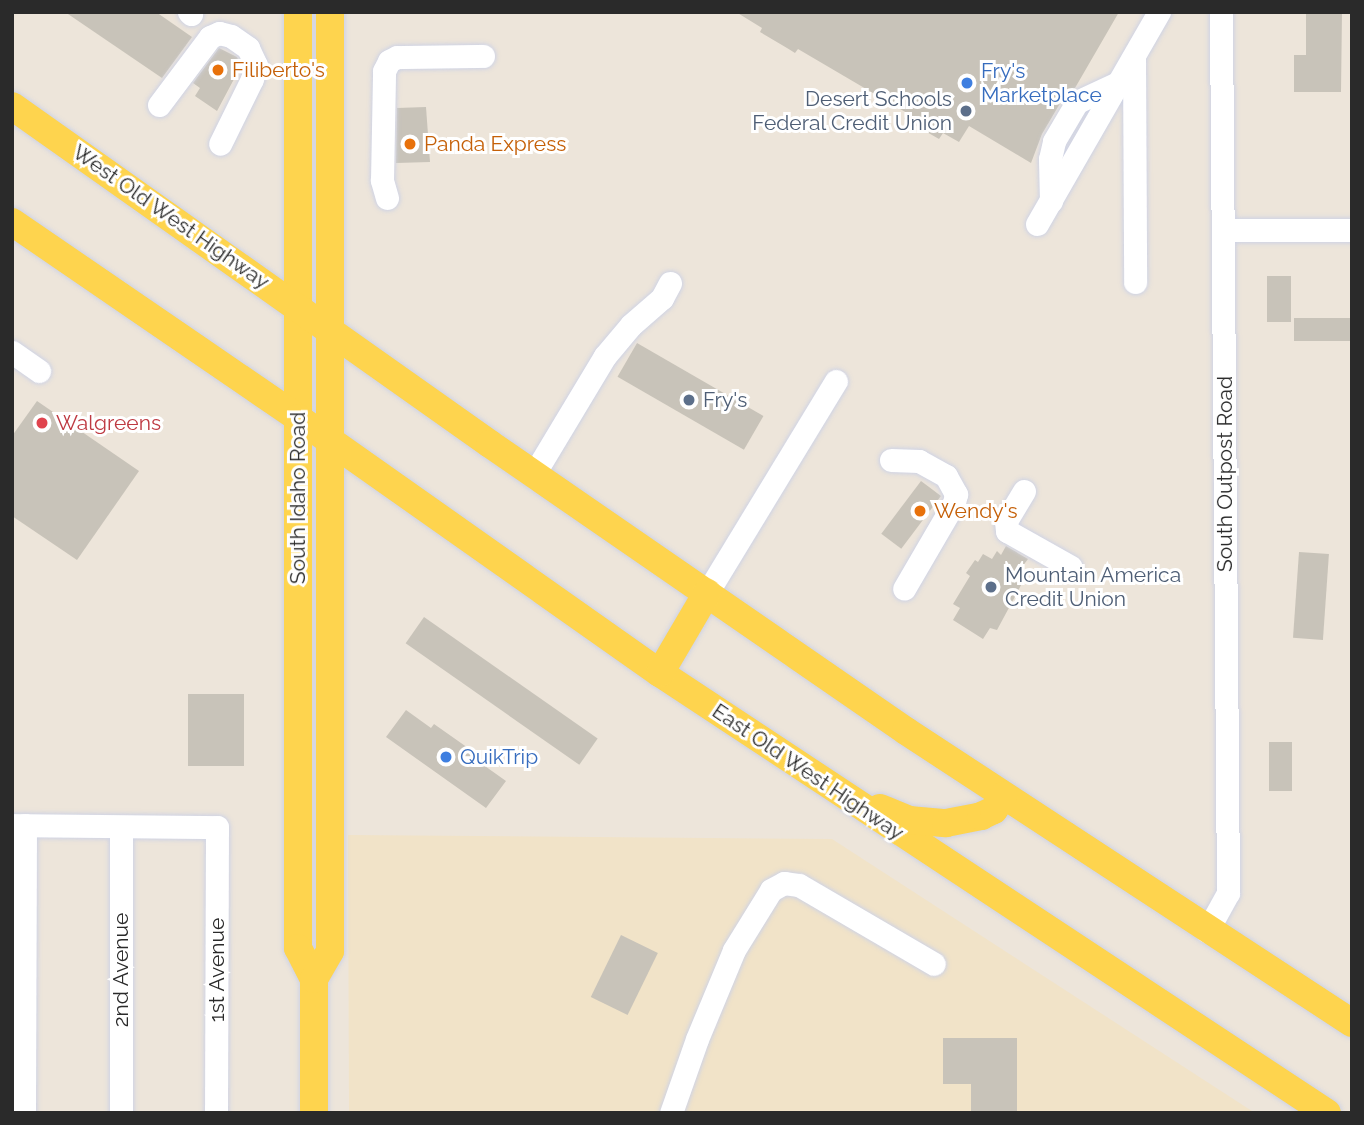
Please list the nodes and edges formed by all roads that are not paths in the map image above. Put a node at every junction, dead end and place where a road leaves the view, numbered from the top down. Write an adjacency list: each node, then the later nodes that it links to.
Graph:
1 (298, 12): 17 (main road, South Idaho Road)
2 (330, 12): 18 (main road, South Idaho Road)
3 (1159, 12): 5 (street)
4 (1221, 12): 13 (street, South Outpost Road)
5 (1134, 55): 12 (street); 15 (street)
6 (483, 56): 10 (street)
7 (159, 105): 9 (street)
8 (12, 106): 17 (main road, West Old West Highway)
9 (220, 144)
10 (387, 198)
11 (12, 222): 22 (main road)
12 (1037, 224)
13 (1223, 230): 14 (street); 35 (street, South Outpost Road)
14 (1352, 230)
15 (1135, 282)
16 (670, 283): 25 (street)
17 (298, 306): 18 (main road, West Old West Highway); 22 (main road, South Idaho Road)
18 (331, 329): 23 (main road, South Idaho Road); 25 (main road)
19 (12, 352): 20 (street)
20 (39, 371)
21 (836, 380): 29 (street)
22 (298, 418): 23 (main road, East Old West Highway); 37 (main road, South Idaho Road)
23 (331, 440): 30 (main road, East Old West Highway); 37 (main road, South Idaho Road)
24 (891, 460): 28 (street)
25 (534, 474): 29 (main road)
26 (1024, 491): 27 (street)
27 (1071, 568)
28 (904, 589)
29 (707, 593): 30 (main road); 32 (main road)
30 (660, 673): 31 (main road, East Old West Highway)
31 (829, 787): 32 (main road); 44 (main road, East Old West Highway)
32 (1003, 796): 35 (main road)
33 (18, 825): 34 (street); 39 (street)
34 (121, 827): 40 (street, 2nd Avenue); 41 (street, 1st Avenue)
35 (1207, 931): 38 (main road)
36 (934, 964): 43 (street)
37 (314, 979): 42 (main road, South Idaho Road)
38 (1352, 1023)
39 (24, 1113)
40 (121, 1113)
41 (216, 1113)
42 (314, 1113)
43 (671, 1113)
44 (1327, 1113)

